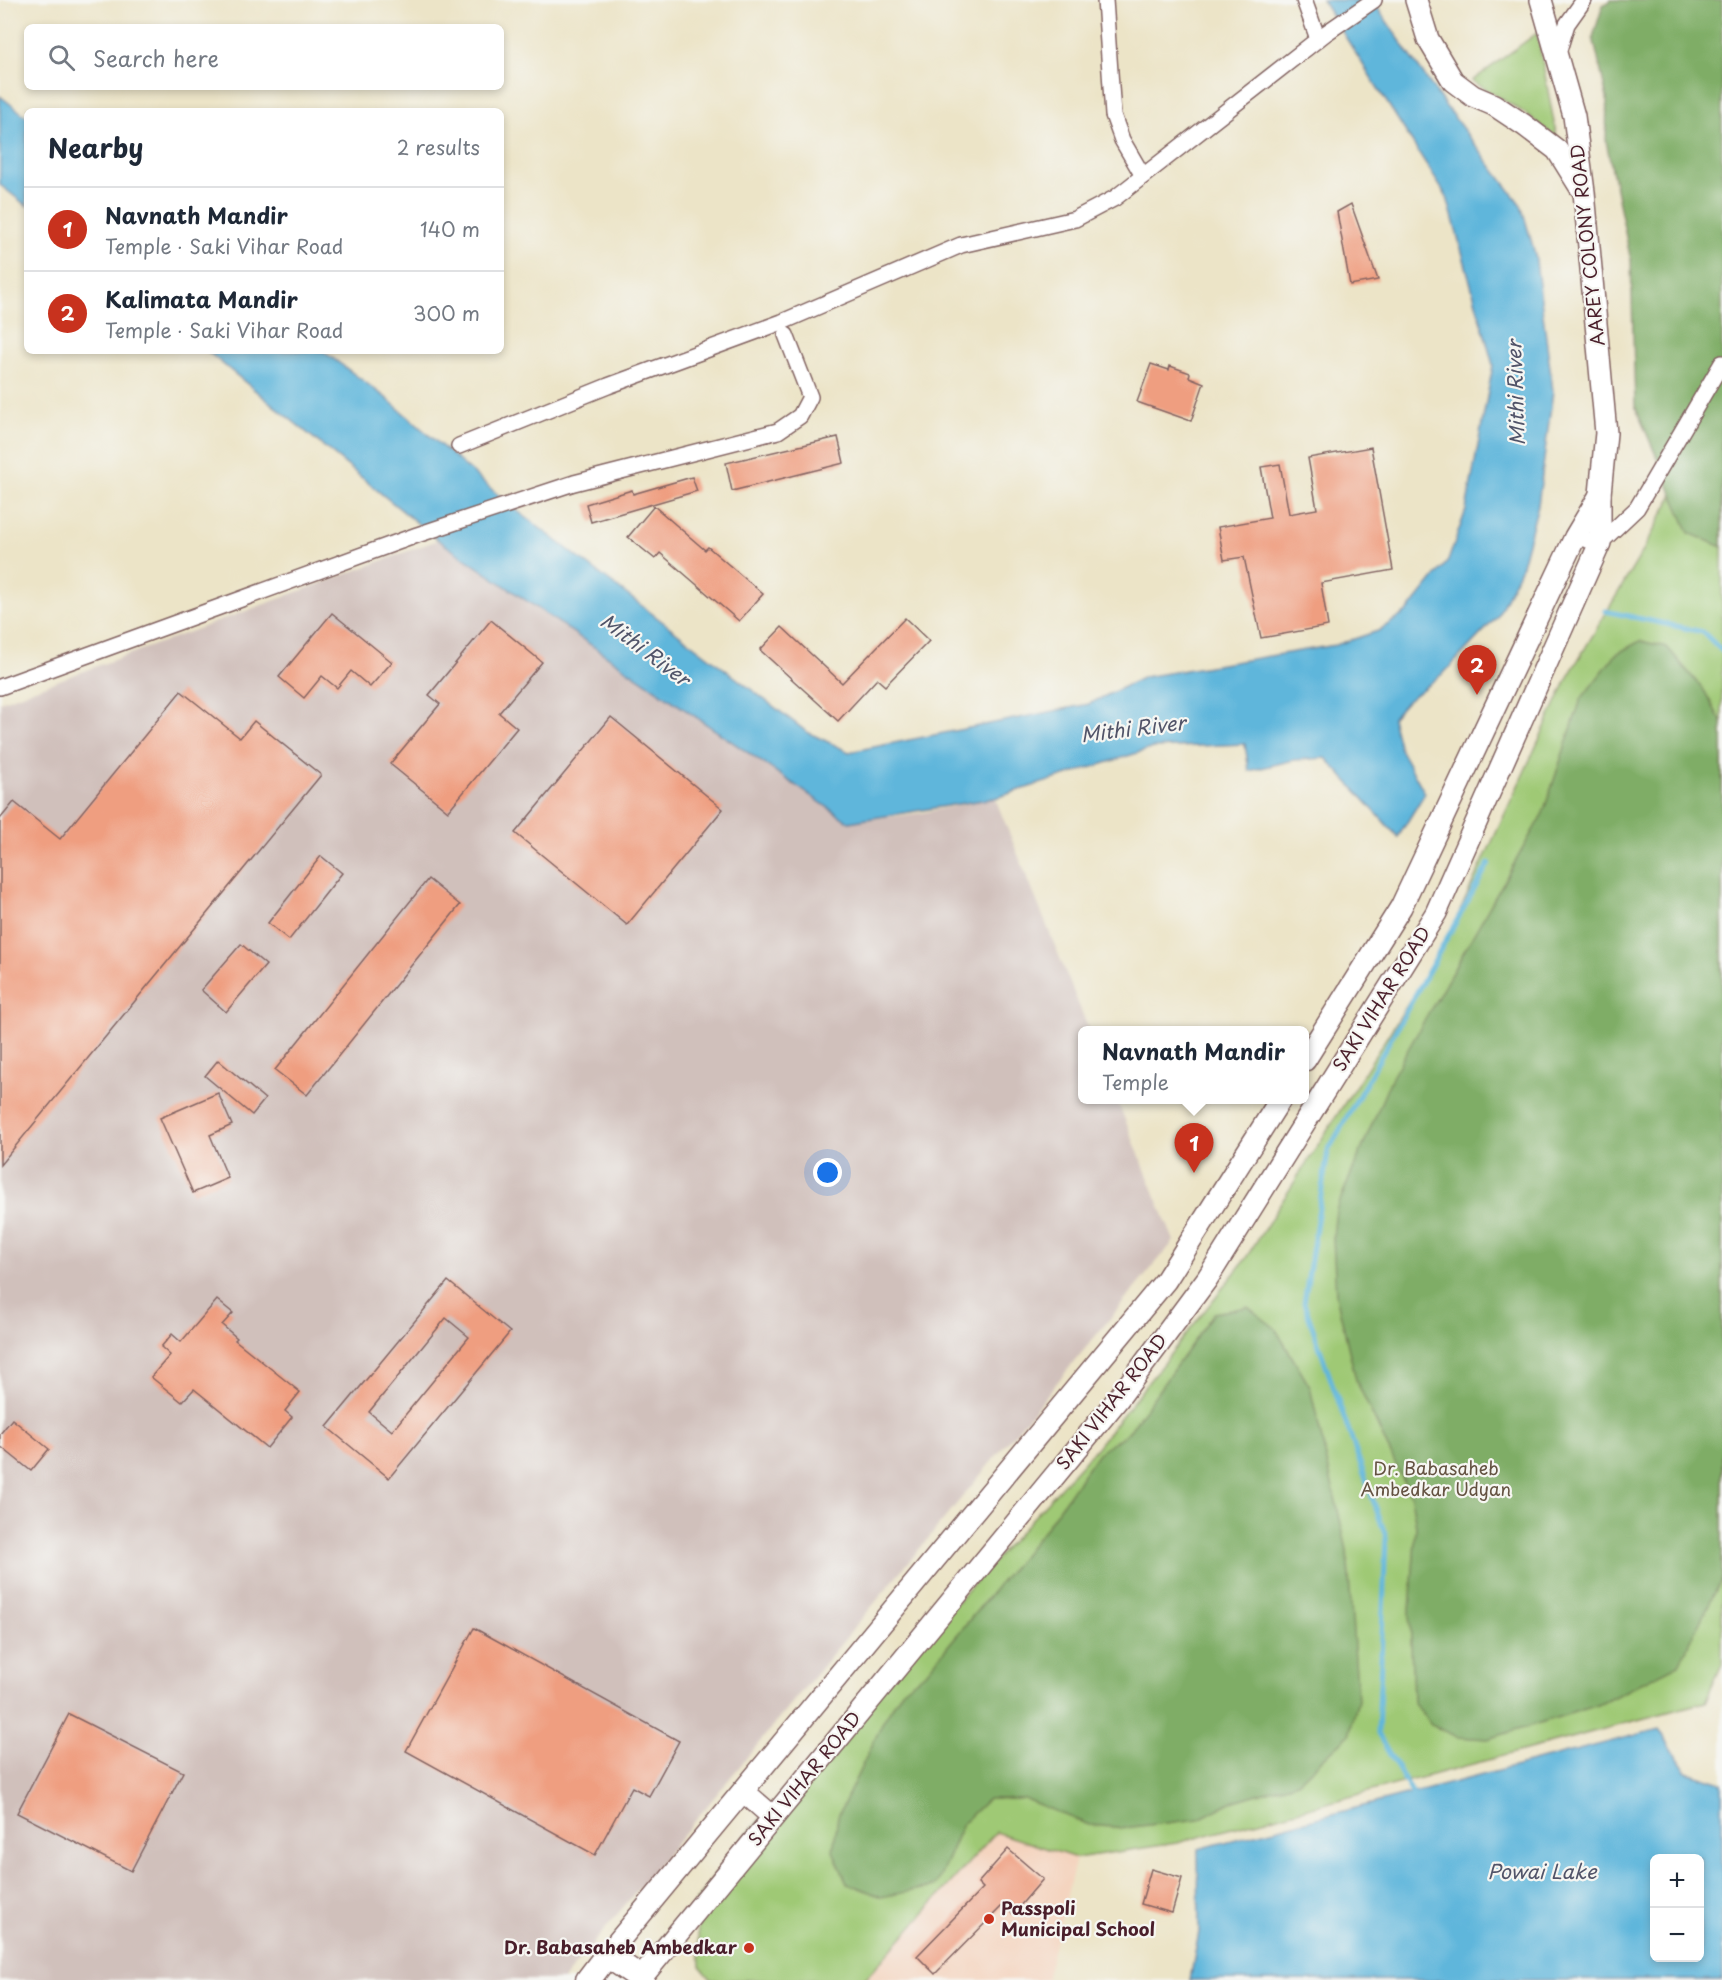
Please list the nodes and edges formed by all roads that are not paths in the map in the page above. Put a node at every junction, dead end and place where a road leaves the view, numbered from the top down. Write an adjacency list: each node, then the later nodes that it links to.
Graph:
1 (1105, 0): 9 (street)
2 (1304, 0): 7 (street)
3 (1374, 0): 7 (street)
4 (1416, 0): 10 (main road)
5 (1541, 0): 8 (main road, AAREY COLONY ROAD)
6 (1584, 0): 8 (street)
7 (1322, 36): 9 (street)
8 (1558, 53): 10 (main road, AAREY COLONY ROAD)
9 (1143, 176): 13 (street)
10 (1584, 192): 14 (main road, AAREY COLONY ROAD)
11 (786, 335): 17 (street)
12 (1722, 363): 16 (street)
13 (459, 446)
14 (1600, 494): 15 (main road, SAKI VIHAR ROAD); 16 (main road, SAKI VIHAR ROAD)
15 (1575, 537): 16 (street); 18 (main road, SAKI VIHAR ROAD)
16 (1600, 543): 19 (main road, SAKI VIHAR ROAD)
17 (0, 687)
18 (1440, 825): 19 (main road); 20 (main road, SAKI VIHAR ROAD)
19 (1468, 840): 21 (main road, SAKI VIHAR ROAD)
20 (1372, 954): 21 (main road); 22 (main road, SAKI VIHAR ROAD)
21 (1399, 972): 25 (main road, SAKI VIHAR ROAD)
22 (1309, 1054)
23 (1277, 1104): 24 (main road, SAKI VIHAR ROAD)
24 (743, 1791): 25 (main road); 26 (main road, SAKI VIHAR ROAD)
25 (773, 1817): 27 (main road, SAKI VIHAR ROAD)
26 (607, 1955): 27 (main road); 28 (main road)
27 (640, 1979)
28 (588, 1980)

